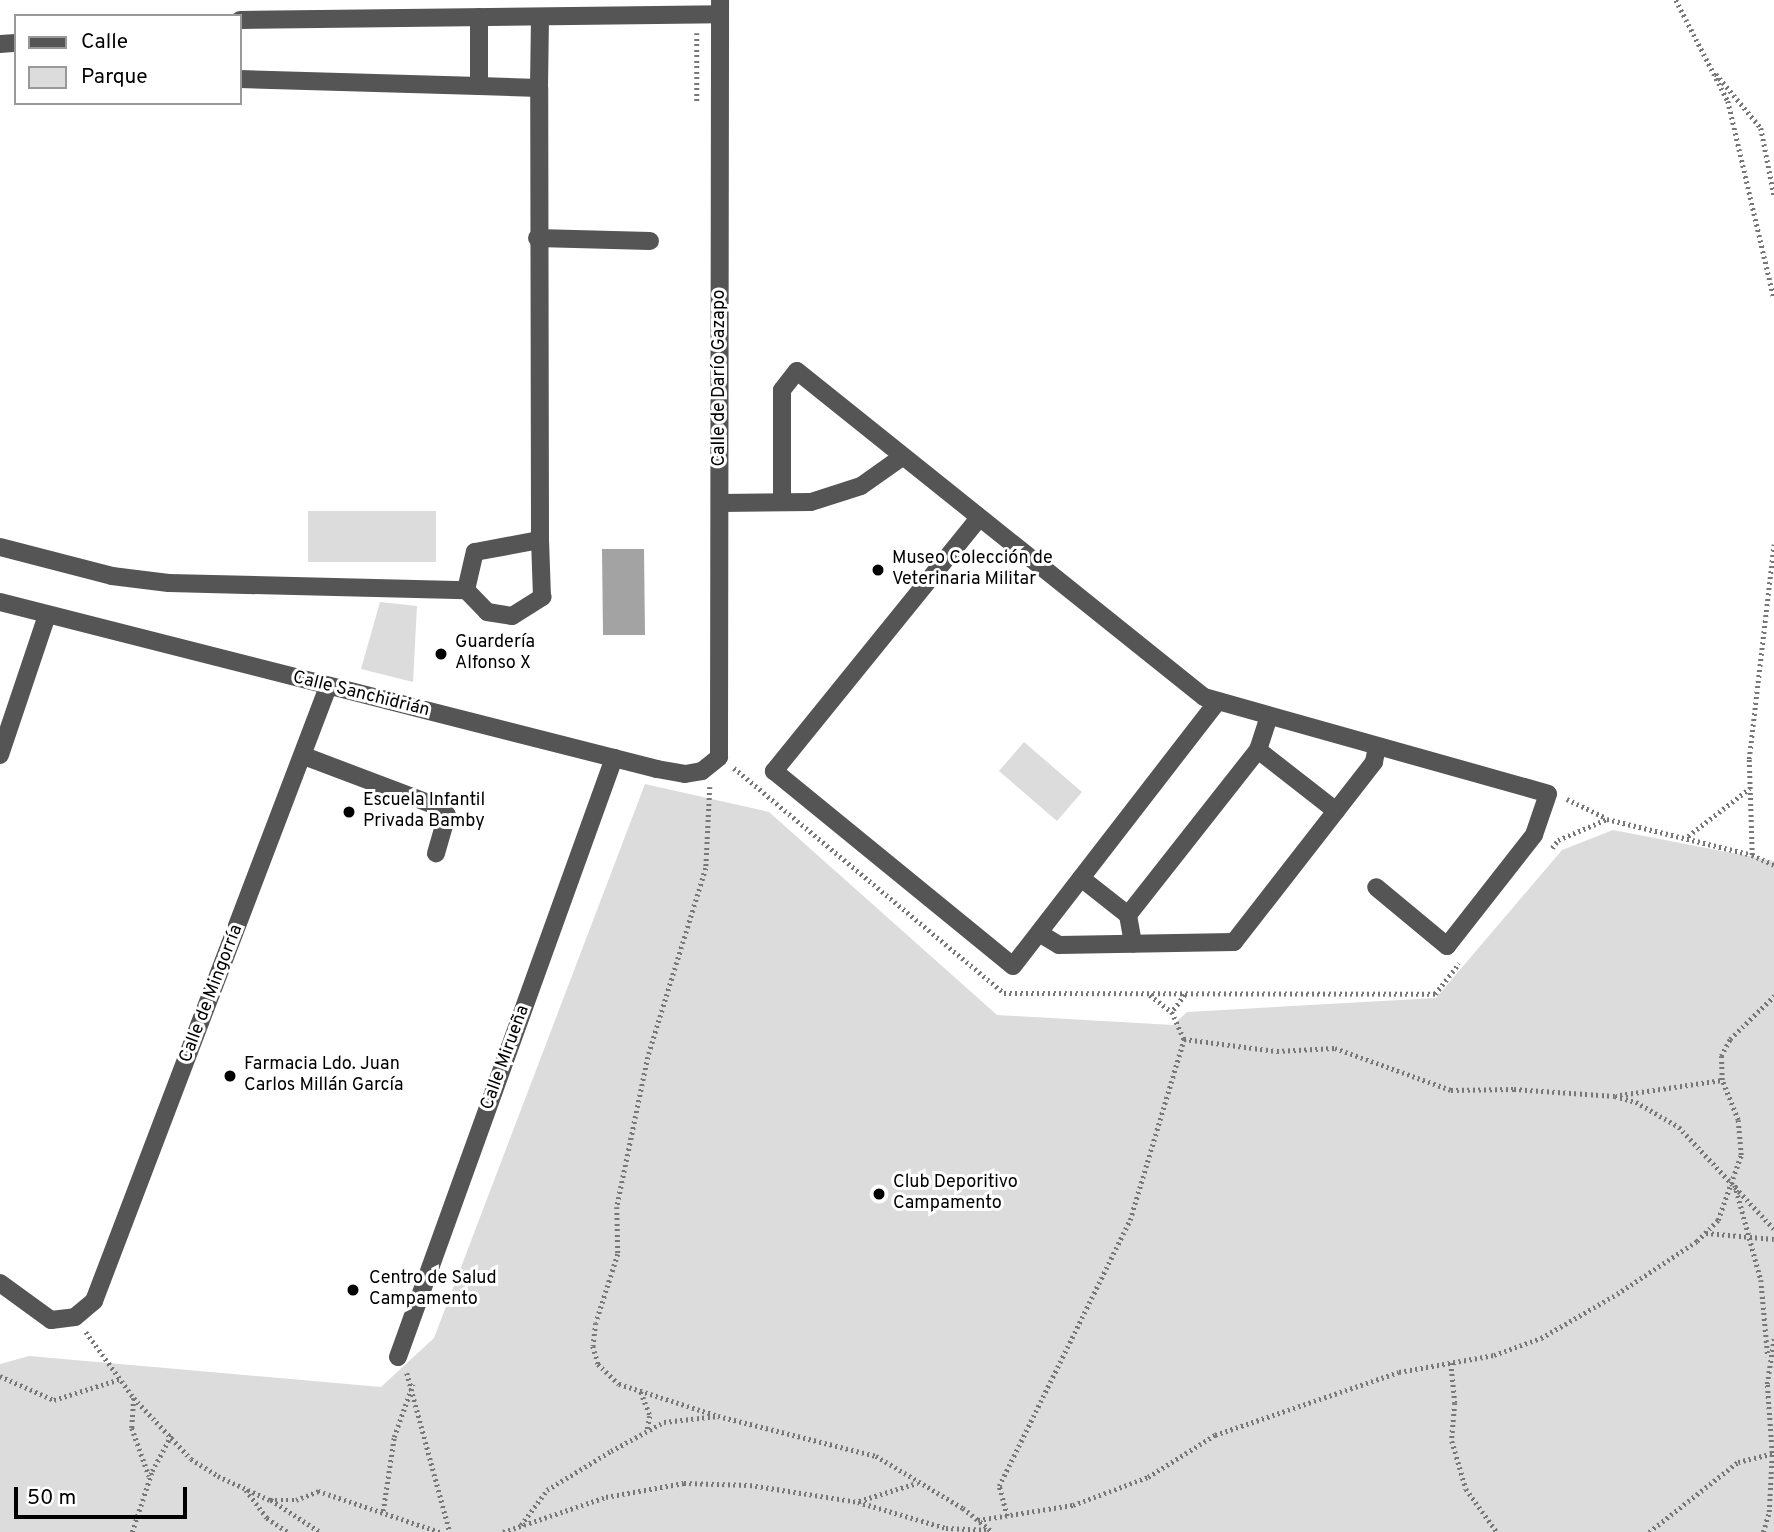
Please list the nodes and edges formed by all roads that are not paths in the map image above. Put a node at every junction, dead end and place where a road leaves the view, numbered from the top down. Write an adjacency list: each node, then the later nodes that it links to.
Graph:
1 (720, 7): 3 (street); 12 (street, Calle de Darío Gazapo)
2 (479, 17): 3 (street); 4 (street); 6 (street)
3 (540, 17): 7 (street)
4 (242, 20)
5 (242, 79): 6 (street)
6 (479, 86): 7 (street)
7 (539, 88): 8 (street)
8 (537, 238): 9 (street); 14 (street)
9 (650, 242)
10 (902, 457): 11 (street); 11 (street); 13 (street)
11 (782, 502): 12 (street)
12 (719, 503): 26 (street, Calle de Darío Gazapo)
13 (979, 518): 20 (street); 33 (street)
14 (540, 540): 16 (street); 16 (street)
15 (0, 547): 16 (street)
16 (466, 590)
17 (0, 602): 18 (street, Calle Sanchidrián)
18 (47, 615): 19 (street, Calle Sanchidrián); 23 (street)
19 (328, 687): 25 (street, Calle de Mingorría); 27 (street, Calle Sanchidrián)
20 (1218, 701): 21 (street); 30 (street)
21 (1269, 717): 22 (street); 24 (street)
22 (1377, 747): 28 (street); 31 (street)
23 (1, 749)
24 (1258, 750): 28 (street); 32 (street)
25 (304, 756): 29 (street); 35 (street, Calle de Mingorría)
26 (719, 757): 27 (street, Calle Sanchidrián)
27 (614, 758): 36 (street, Calle Mirueña)
28 (1336, 811): 34 (street)
29 (436, 853)
30 (1082, 878): 32 (street); 33 (street)
31 (1376, 887)
32 (1128, 915): 34 (street)
33 (1039, 933): 34 (street)
34 (1133, 944)
35 (0, 1283)
36 (398, 1357)

